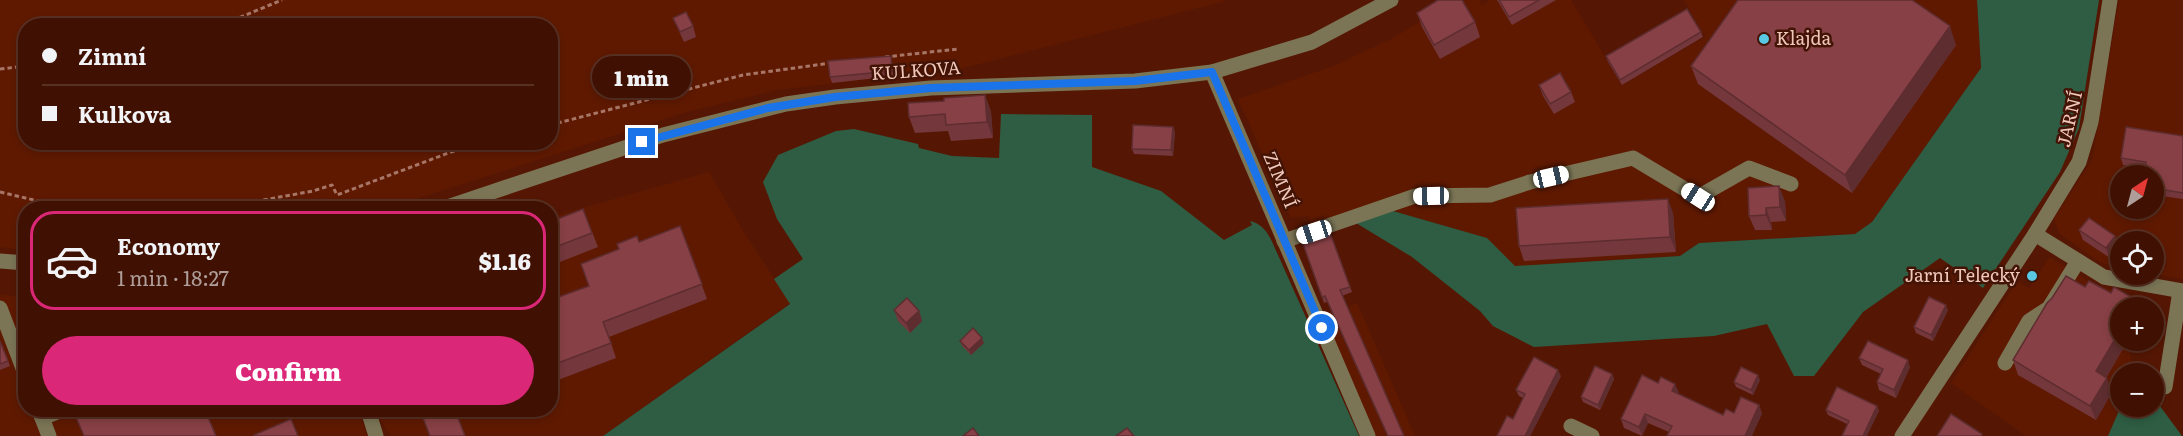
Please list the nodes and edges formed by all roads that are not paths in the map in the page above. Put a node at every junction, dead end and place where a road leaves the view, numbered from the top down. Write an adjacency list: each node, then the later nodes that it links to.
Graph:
1 (1391, 0): 3 (street, KULKOVA)
2 (2110, 0): 6 (street, JARNÍ)
3 (1212, 72): 5 (street, KULKOVA); 7 (street, ZIMNÍ)
4 (1791, 184): 7 (street)
5 (465, 201)
6 (2035, 234): 9 (street); 23 (street, JARNÍ)
7 (1284, 241): 21 (street, ZIMNÍ)
8 (0, 261): 10 (street)
9 (2078, 261): 11 (street); 14 (street)
10 (18, 262)
11 (2181, 291): 15 (street)
12 (0, 308): 13 (street)
13 (18, 355)
14 (2005, 363)
15 (2165, 387)
16 (42, 417): 19 (street)
17 (370, 417): 20 (street)
18 (1571, 426): 22 (street)
19 (49, 436)
20 (376, 436)
21 (1368, 436)
22 (1592, 436)
23 (1902, 436)

